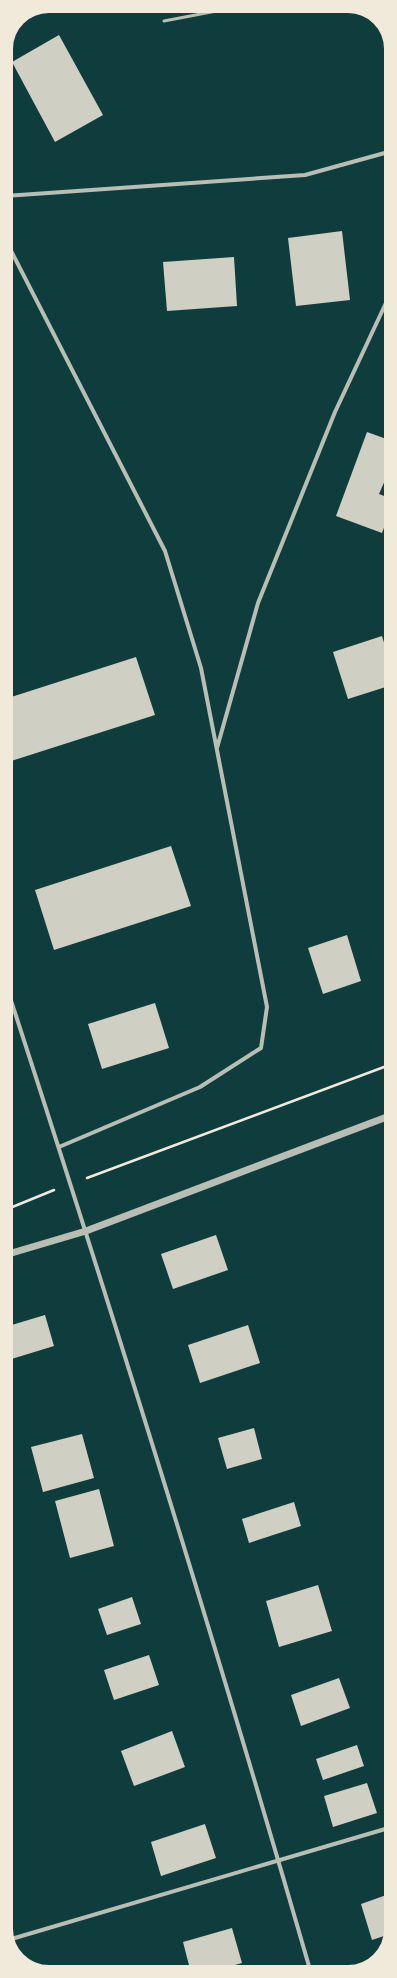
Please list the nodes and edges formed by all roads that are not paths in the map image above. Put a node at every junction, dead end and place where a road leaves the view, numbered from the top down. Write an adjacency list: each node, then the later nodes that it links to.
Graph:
1 (211, 12): 2 (lane)
2 (164, 21)
3 (385, 154): 4 (street)
4 (12, 196)
5 (12, 253): 7 (street)
6 (385, 305): 7 (street)
7 (217, 750): 10 (street)
8 (12, 1003): 10 (street)
9 (385, 1118): 11 (street)
10 (59, 1147): 11 (street)
11 (86, 1230): 12 (street); 14 (street)
12 (12, 1253)
13 (385, 1829): 14 (street)
14 (278, 1862): 15 (street); 16 (street)
15 (13, 1938)
16 (309, 1966)

